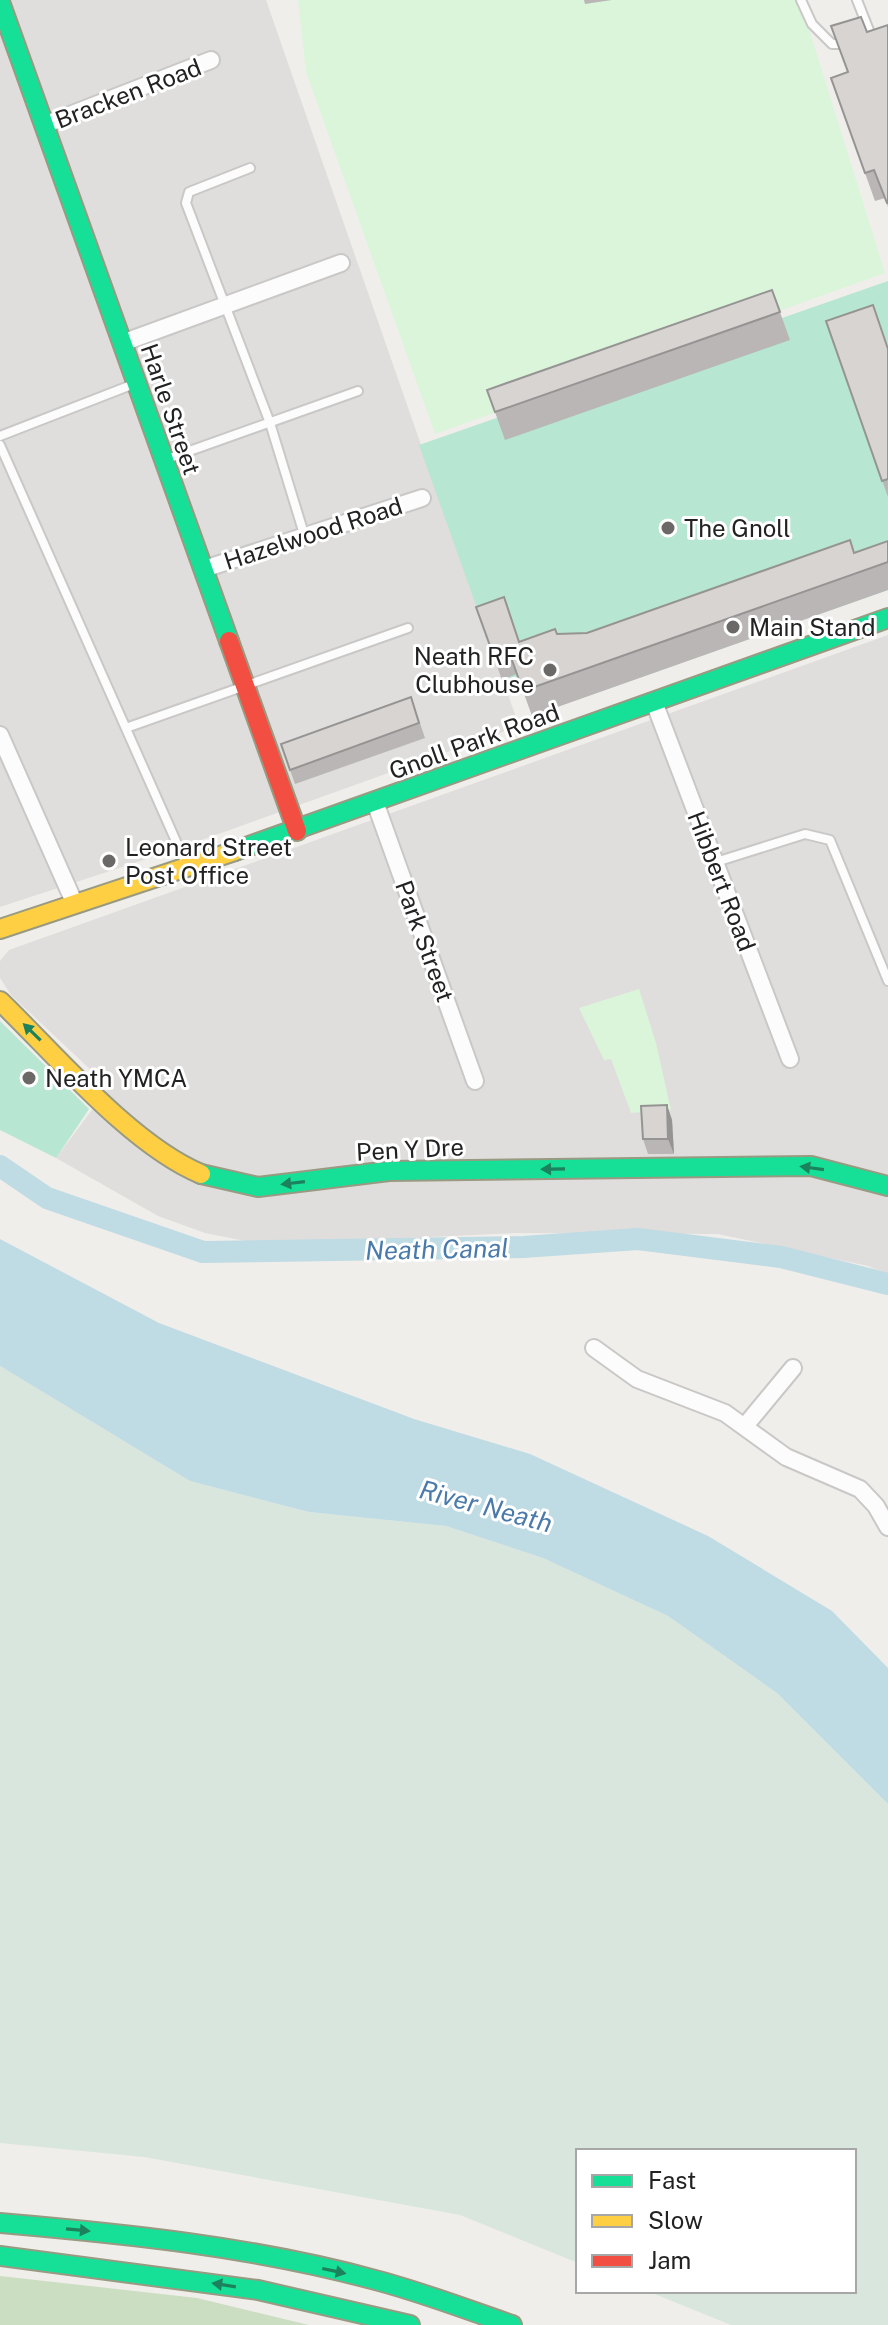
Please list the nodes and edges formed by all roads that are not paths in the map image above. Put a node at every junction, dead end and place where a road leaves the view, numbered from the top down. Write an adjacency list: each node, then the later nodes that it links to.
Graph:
1 (801, 0): 2 (lane)
2 (857, 0)
3 (0, 3): 5 (main road, Harle Street)
4 (211, 60): 5 (street, Bracken Road)
5 (44, 125): 9 (main road, Harle Street)
6 (250, 168): 8 (lane)
7 (341, 263): 8 (street)
8 (224, 306): 9 (street); 12 (lane)
9 (122, 343): 10 (main road, Harle Street)
10 (136, 384): 13 (lane); 15 (main road, Harle Street)
11 (358, 391): 12 (lane)
12 (270, 423): 15 (lane); 17 (lane)
13 (0, 436)
14 (0, 445): 23 (lane)
15 (162, 461): 18 (main road, Harle Street)
16 (422, 498): 17 (street, Hazelwood Road)
17 (304, 534): 18 (street, Hazelwood Road)
18 (204, 569): 21 (main road, Harle Street)
19 (888, 618): 22 (main road, Gnoll Park Road)
20 (408, 628): 21 (lane)
21 (245, 687): 23 (lane); 26 (main road, Harle Street)
22 (654, 702): 25 (main road, Gnoll Park Road); 27 (street, Hibbert Road)
23 (126, 728): 28 (lane)
24 (0, 735): 29 (street)
25 (375, 802): 26 (main road, Gnoll Park Road); 34 (street, Park Street)
26 (297, 831): 28 (main road, Gnoll Park Road)
27 (715, 862): 31 (lane); 33 (street, Hibbert Road)
28 (187, 867): 29 (main road, Gnoll Park Road)
29 (74, 902): 30 (main road, Gnoll Park Road)
30 (0, 929)
31 (888, 981)
32 (0, 1001): 35 (main road, Pen Y Dre, one-way to 32)
33 (790, 1059)
34 (475, 1081)
35 (888, 1186)
36 (594, 1348): 38 (street)
37 (793, 1368): 38 (street)
38 (745, 1426): 39 (street)
39 (888, 1527)
40 (0, 2223): 43 (main road, one-way to 43)
41 (0, 2256): 42 (main road, one-way to 41)
42 (410, 2325)
43 (512, 2325)

